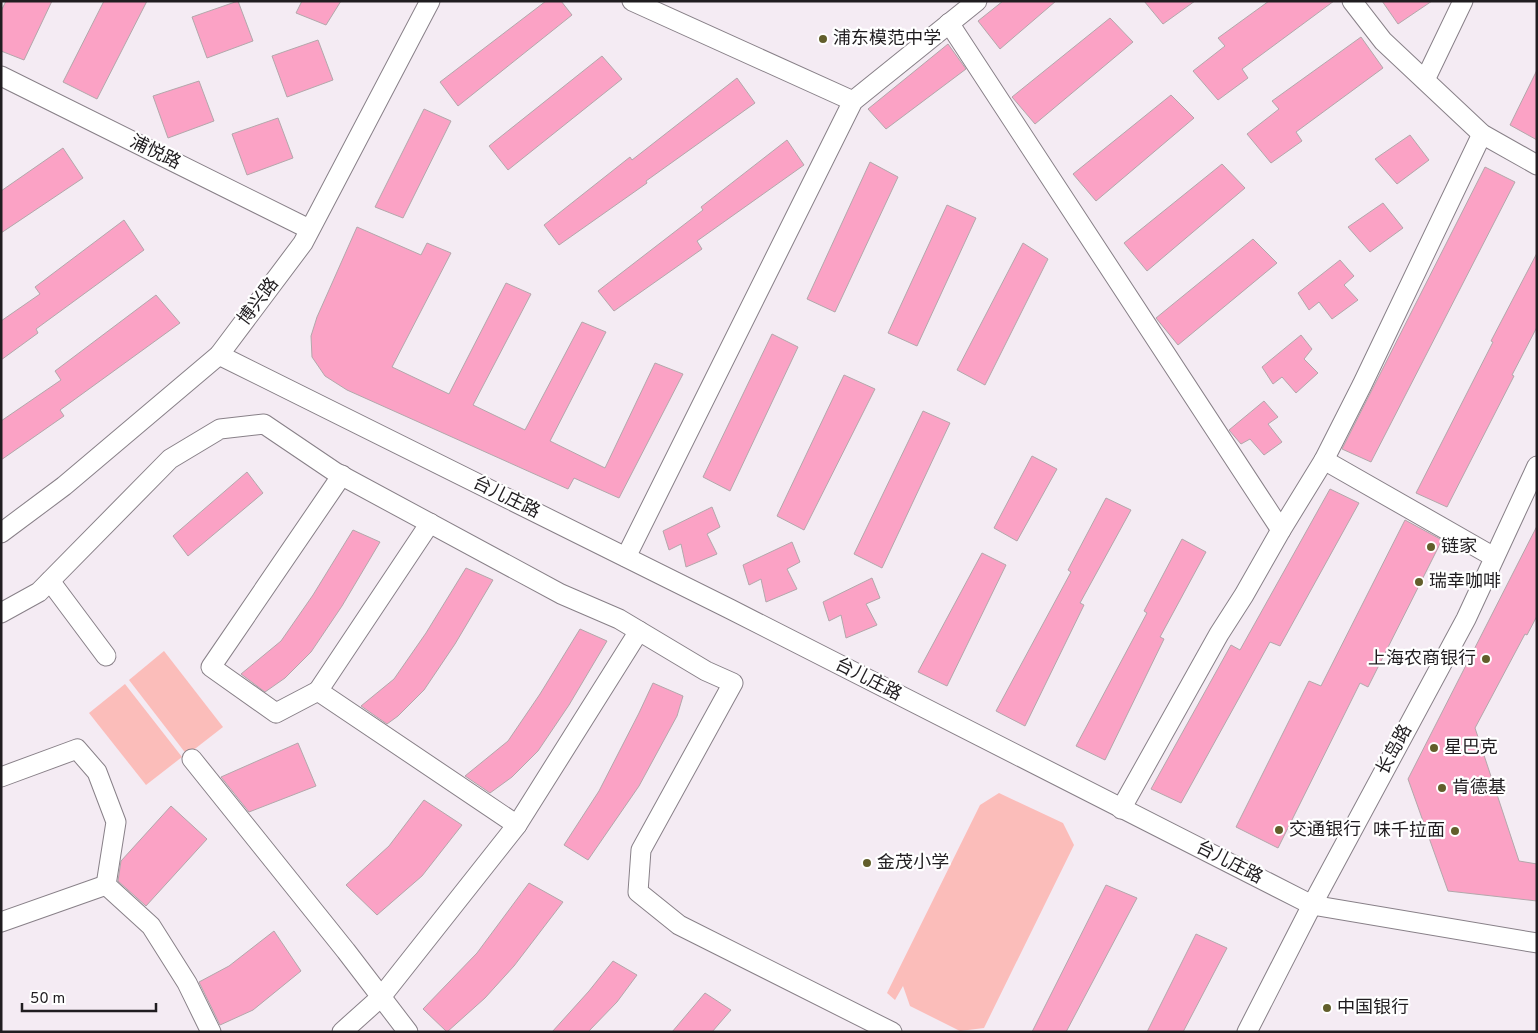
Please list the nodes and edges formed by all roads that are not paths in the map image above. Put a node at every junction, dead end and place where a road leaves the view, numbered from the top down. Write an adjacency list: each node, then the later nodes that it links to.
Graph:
1 (430, 1): 12 (street, 博兴路)
2 (632, 1): 9 (street)
3 (976, 1): 6 (street)
4 (1352, 1): 8 (street)
5 (1463, 1): 8 (street)
6 (949, 23): 9 (street); 18 (street)
7 (1, 76): 12 (street, 浦悦路)
8 (1425, 80): 10 (street)
9 (853, 101): 21 (street)
10 (1482, 134): 11 (street); 14 (street)
11 (1537, 165)
12 (309, 229): 13 (street, 博兴路)
13 (219, 355): 19 (street, 博兴路); 21 (street, 台儿庄路)
14 (1324, 460): 18 (street); 20 (street)
15 (1537, 466): 20 (street, 长岛路)
16 (342, 475): 17 (street); 22 (street); 26 (street)
17 (430, 523): 24 (street); 26 (street)
18 (1281, 530): 29 (street)
19 (1, 532)
20 (1494, 557): 32 (street, 长岛路)
21 (626, 558): 29 (street, 台儿庄路)
22 (50, 581): 23 (street); 25 (street)
23 (1, 613)
24 (639, 631): 30 (street); 39 (street)
25 (106, 656)
26 (318, 690): 30 (street)
27 (192, 760): 35 (street)
28 (1, 777): 31 (street)
29 (1120, 809): 32 (street, 台儿庄路)
30 (517, 825): 35 (street)
31 (106, 885): 33 (street); 36 (street)
32 (1312, 905): 34 (street, 台儿庄路); 40 (street, 长岛路)
33 (1, 922)
34 (1537, 943)
35 (381, 997): 37 (street); 38 (street)
36 (211, 1032)
37 (342, 1032)
38 (408, 1032)
39 (892, 1032)
40 (1247, 1032)

